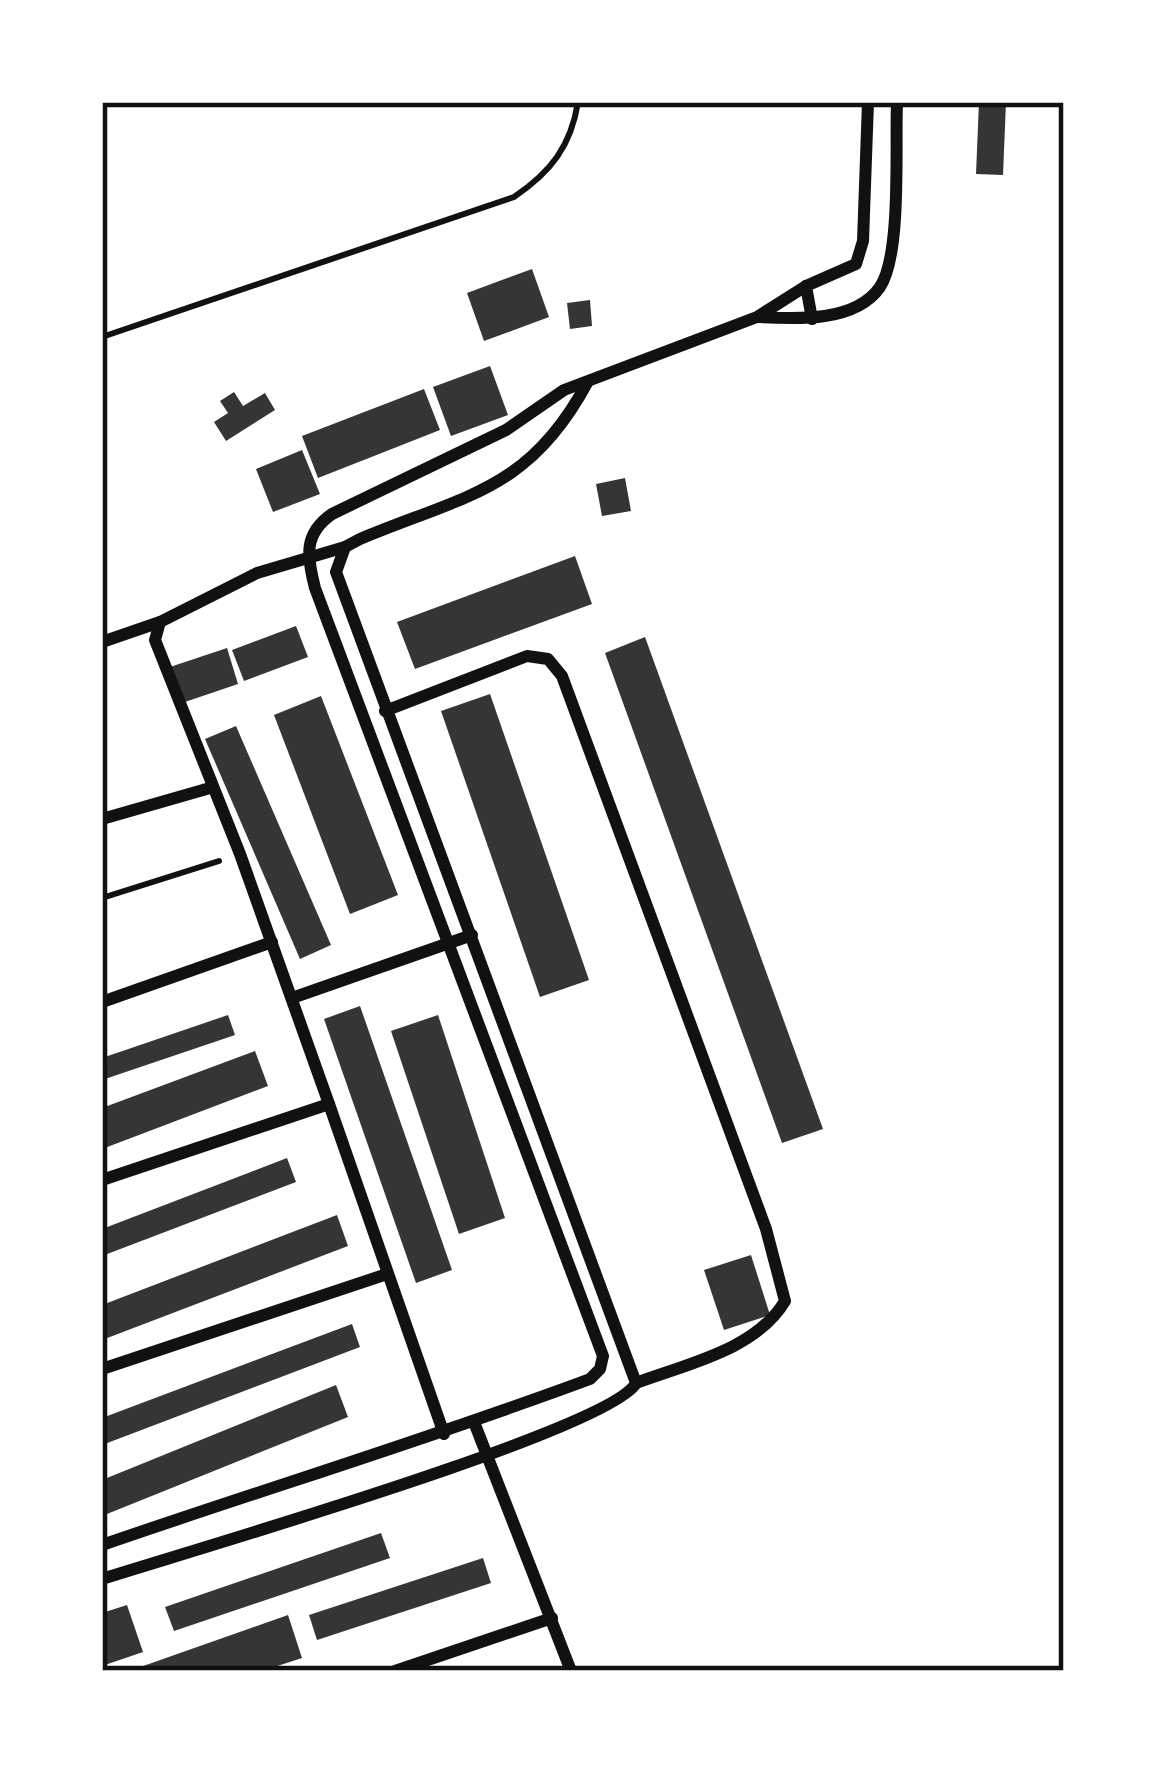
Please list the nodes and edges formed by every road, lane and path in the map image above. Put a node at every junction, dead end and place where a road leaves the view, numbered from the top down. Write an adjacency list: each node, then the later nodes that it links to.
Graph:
1 (578, 102): 7 (path)
2 (868, 102): 4 (street)
3 (897, 102): 6 (street)
4 (806, 286): 5 (street); 6 (street)
5 (757, 317): 6 (street); 8 (street)
6 (812, 319)
7 (102, 337)
8 (587, 382): 9 (street); 10 (street)
9 (550, 398): 10 (street); 12 (street)
10 (569, 417): 11 (street)
11 (345, 547): 12 (street); 15 (street)
12 (307, 557): 13 (street); 22 (street)
13 (160, 622): 14 (street); 16 (street)
14 (102, 642)
15 (385, 711): 20 (street); 29 (street)
16 (211, 788): 17 (street); 18 (street)
17 (102, 819)
18 (240, 854): 19 (path); 21 (street)
19 (102, 898)
20 (472, 935): 22 (street); 29 (street)
21 (272, 942): 23 (street); 24 (street)
22 (449, 945): 23 (street); 30 (street)
23 (292, 998): 25 (street)
24 (102, 1002)
25 (329, 1104): 26 (street); 27 (street)
26 (102, 1180)
27 (387, 1274): 28 (street); 31 (street)
28 (102, 1369)
29 (636, 1383): 32 (street)
30 (474, 1422): 31 (street); 32 (street)
31 (444, 1434): 33 (street)
32 (488, 1456): 34 (street); 35 (street)
33 (102, 1545)
34 (102, 1579)
35 (552, 1618): 36 (street); 37 (street)
36 (395, 1671)
37 (571, 1671)

